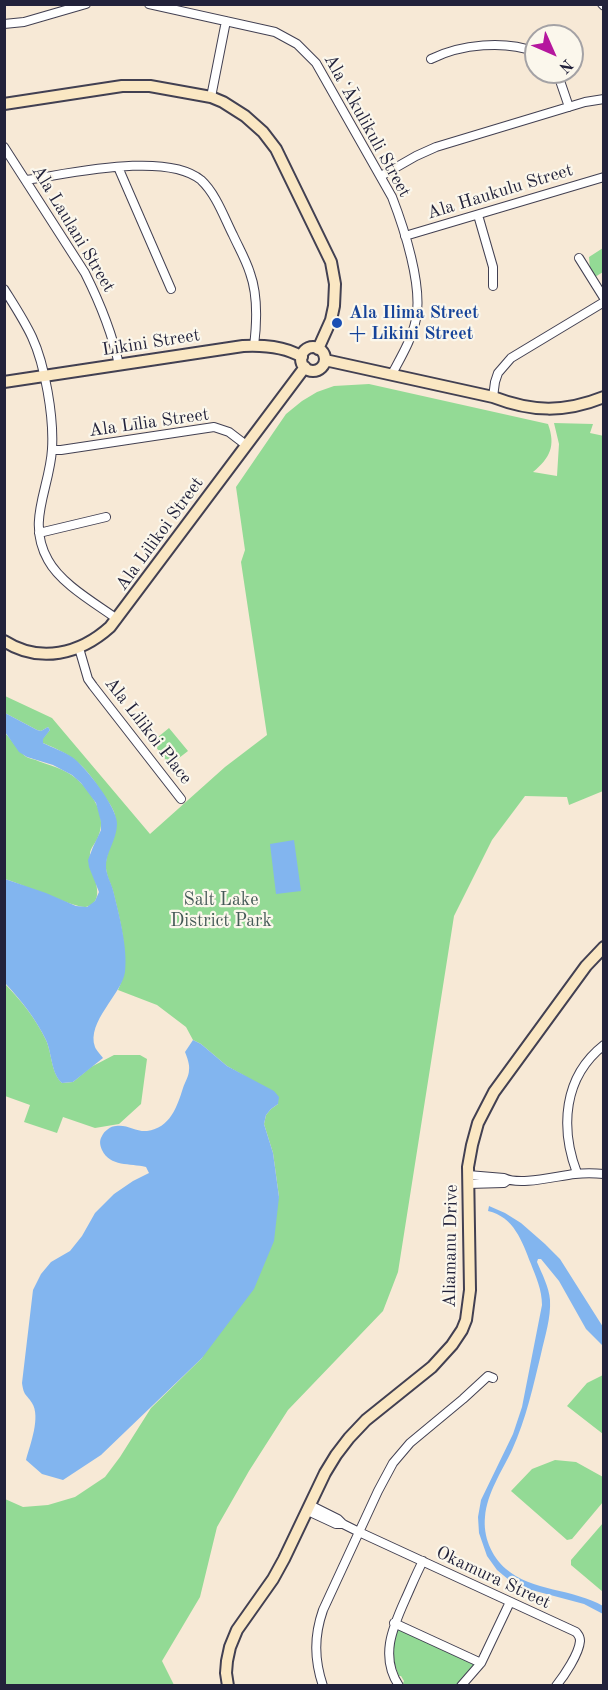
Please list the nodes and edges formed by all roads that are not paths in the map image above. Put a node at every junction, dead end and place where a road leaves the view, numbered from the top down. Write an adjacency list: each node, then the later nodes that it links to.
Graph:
1 (86, 4): 4 (street)
2 (148, 4): 3 (street, Ala ʻĀkulikuli Street)
3 (226, 21): 8 (street); 14 (street, Ala ʻĀkulikuli Street)
4 (4, 24)
5 (524, 48): 6 (street)
6 (431, 59)
7 (561, 84): 11 (street)
8 (211, 97): 10 (street); 25 (street)
9 (603, 99): 11 (street)
10 (4, 104)
11 (569, 106): 14 (street)
12 (4, 147): 16 (street, Ala Laulani Street)
13 (118, 167): 16 (street); 22 (street); 24 (street)
14 (381, 176): 18 (street, Ala ʻĀkulikuli Street)
15 (603, 177): 17 (street, Ala Haukulu Street)
16 (26, 180): 28 (street, Ala Laulani Street)
17 (478, 215): 18 (street, Ala Haukulu Street); 20 (street)
18 (405, 236): 29 (street, Ala ʻĀkulikuli Street)
19 (579, 258): 23 (street)
20 (493, 286)
21 (4, 289): 30 (street)
22 (171, 289)
23 (603, 300): 32 (street)
24 (254, 345): 27 (street, Likini Street); 28 (street, Likini Street)
25 (318, 349): 26 (street); 27 (street)
26 (325, 360): 27 (street); 29 (street)
27 (303, 362): 34 (street, Ala Lilikoi Street)
28 (119, 364): 30 (street, Likini Street)
29 (392, 374): 32 (street)
30 (44, 376): 31 (street, Likini Street); 35 (street)
31 (4, 382)
32 (493, 397): 33 (street)
33 (603, 397)
34 (246, 445): 35 (street, Ala Līlia Street); 38 (street, Ala Lilikoi Street)
35 (52, 450): 37 (street)
36 (106, 517): 37 (street)
37 (39, 533): 38 (street)
38 (117, 619): 40 (street, Ala Lilikoi Street)
39 (4, 641): 40 (street, Ala Lilikoi Street)
40 (79, 648): 41 (street, Ala Lilikoi Place)
41 (181, 799)
42 (603, 947): 46 (street, Aliamanu Drive)
43 (603, 1045): 44 (street)
44 (577, 1173): 45 (street); 46 (street)
45 (603, 1174)
46 (468, 1180): 48 (street, Aliamanu Drive)
47 (493, 1378): 49 (street)
48 (309, 1508): 49 (street, Okamura Street); 54 (street, Aliamanu Drive)
49 (359, 1532): 50 (street, Okamura Street); 55 (street)
50 (423, 1562): 51 (street, Okamura Street); 52 (street)
51 (510, 1602): 53 (street); 58 (street, Okamura Street)
52 (394, 1623): 53 (street); 56 (street)
53 (482, 1663): 57 (street)
54 (228, 1686)
55 (323, 1686)
56 (399, 1686)
57 (461, 1686)
58 (556, 1686)

